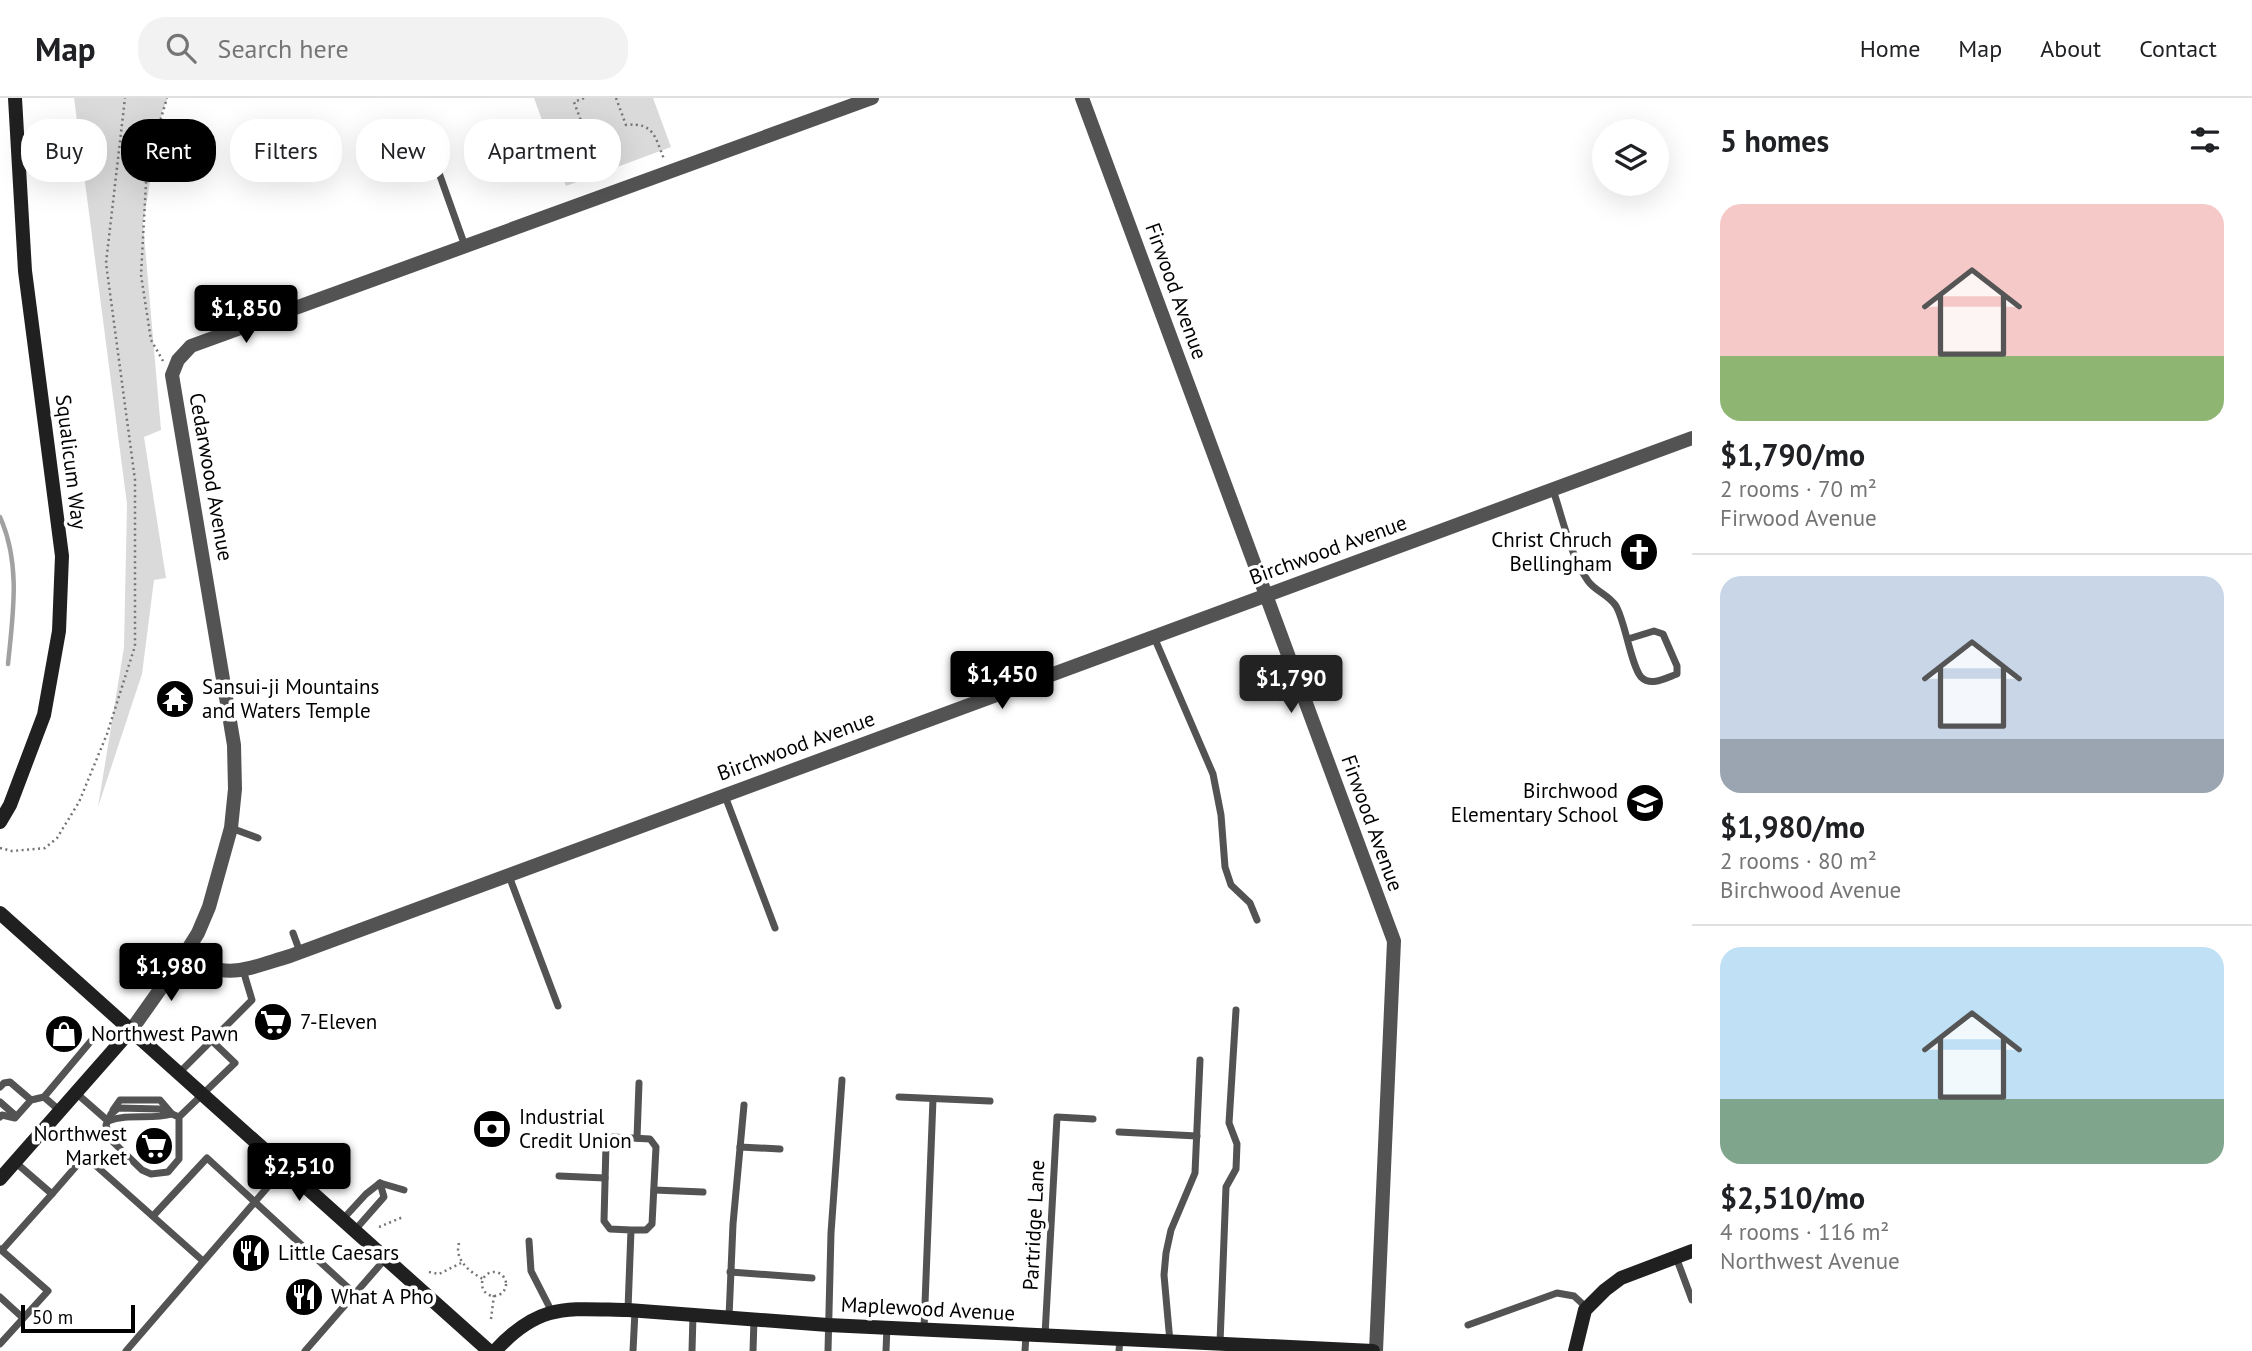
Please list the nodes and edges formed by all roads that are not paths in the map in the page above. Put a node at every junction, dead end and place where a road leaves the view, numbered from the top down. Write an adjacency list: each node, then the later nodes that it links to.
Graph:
1 (15, 98): 12 (street, Squalicum Way)
2 (872, 98): 5 (street, Cedarwood Avenue)
3 (1082, 98): 8 (street, Firwood Avenue)
4 (442, 182): 5 (lane)
5 (465, 246): 13 (street, Cedarwood Avenue)
6 (1692, 438): 7 (street, Birchwood Avenue)
7 (1553, 489): 8 (street, Birchwood Avenue); 10 (lane)
8 (1265, 595): 9 (street, Birchwood Avenue); 108 (street, Firwood Avenue)
9 (1154, 636): 11 (street, Birchwood Avenue); 17 (lane)
10 (1628, 639): 10 (lane)
11 (725, 795): 15 (street, Birchwood Avenue); 18 (lane)
12 (0, 822)
13 (232, 828): 14 (lane); 21 (street, Cedarwood Avenue)
14 (258, 838)
15 (509, 875): 20 (street, Birchwood Avenue); 23 (lane)
16 (0, 913): 25 (street)
17 (1257, 920)
18 (775, 928)
19 (293, 933): 20 (lane)
20 (300, 952): 22 (street, Birchwood Avenue)
21 (183, 957): 22 (street, Birchwood Avenue); 25 (street)
22 (243, 970): 26 (lane)
23 (558, 1006)
24 (1236, 1010): 94 (lane)
25 (132, 1029): 29 (street); 33 (street)
26 (211, 1040): 29 (lane); 34 (lane)
27 (91, 1041): 35 (lane)
28 (1200, 1060): 49 (lane)
29 (180, 1072): 34 (street)
30 (842, 1080): 86 (lane)
31 (639, 1083): 50 (lane)
32 (0, 1087): 38 (lane)
33 (75, 1092): 42 (street); 46 (lane)
34 (204, 1094): 44 (lane); 54 (street)
35 (44, 1097): 38 (lane); 42 (lane)
36 (899, 1097): 37 (lane)
37 (933, 1099): 39 (lane); 89 (lane)
38 (31, 1100): 43 (lane)
39 (990, 1101)
40 (0, 1102): 43 (lane)
41 (744, 1105): 51 (lane)
42 (59, 1110): 53 (street)
43 (16, 1116): 45 (lane)
44 (176, 1116): 46 (lane); 46 (lane); 46 (lane)
45 (0, 1117)
46 (109, 1117)
47 (1093, 1119): 91 (lane, Partridge Lane)
48 (1119, 1132): 49 (lane)
49 (1197, 1136): 92 (lane)
50 (637, 1138): 56 (lane); 60 (lane)
51 (740, 1147): 52 (lane); 74 (lane)
52 (780, 1149)
53 (15, 1162): 57 (street); 62 (lane)
54 (285, 1167): 63 (lane); 65 (street)
55 (559, 1176): 56 (lane)
56 (606, 1178): 67 (lane)
57 (0, 1179)
58 (380, 1183): 59 (lane); 65 (lane); 66 (lane)
59 (404, 1190)
60 (654, 1190): 61 (lane); 67 (lane)
61 (703, 1192)
62 (52, 1194): 64 (lane); 69 (lane)
63 (255, 1202): 64 (lane); 73 (lane); 76 (lane)
64 (153, 1216): 73 (lane)
65 (343, 1219): 66 (street)
66 (355, 1230): 72 (street)
67 (631, 1230): 80 (lane)
68 (529, 1241): 81 (lane)
69 (1, 1250): 83 (lane)
70 (1692, 1251): 71 (street)
71 (1676, 1257): 78 (lane); 79 (street)
72 (386, 1258): 76 (lane); 100 (street)
73 (203, 1261): 98 (lane)
74 (730, 1272): 75 (lane); 84 (lane)
75 (812, 1278)
76 (355, 1294): 99 (lane)
77 (0, 1297): 83 (lane)
78 (1692, 1300)
79 (1587, 1308): 87 (lane); 109 (street)
80 (632, 1310): 81 (street, Maplewood Avenue); 82 (street, Maplewood Avenue); 102 (lane)
81 (552, 1312): 101 (street, Maplewood Avenue)
82 (694, 1315): 84 (street, Maplewood Avenue); 103 (lane)
83 (23, 1318): 93 (lane)
84 (729, 1318): 85 (street, Maplewood Avenue)
85 (754, 1319): 86 (street, Maplewood Avenue); 104 (lane)
86 (828, 1325): 88 (street, Maplewood Avenue); 105 (lane)
87 (1468, 1325)
88 (887, 1327): 89 (street, Maplewood Avenue); 106 (lane)
89 (924, 1330): 90 (street, Maplewood Avenue)
90 (1026, 1335): 91 (street, Maplewood Avenue); 107 (lane)
91 (1045, 1336): 95 (street, Maplewood Avenue)
92 (1170, 1342): 94 (street, Maplewood Avenue); 95 (street, Maplewood Avenue)
93 (0, 1344)
94 (1220, 1344): 96 (street, Maplewood Avenue)
95 (1120, 1345)
96 (1252, 1348): 97 (street, Maplewood Avenue)
97 (1335, 1350): 108 (street, Maplewood Avenue)
98 (126, 1351)
99 (305, 1351)
100 (489, 1351)
101 (495, 1351)
102 (634, 1351)
103 (692, 1351)
104 (753, 1351)
105 (828, 1351)
106 (886, 1351)
107 (1026, 1351)
108 (1375, 1351)
109 (1575, 1351)

